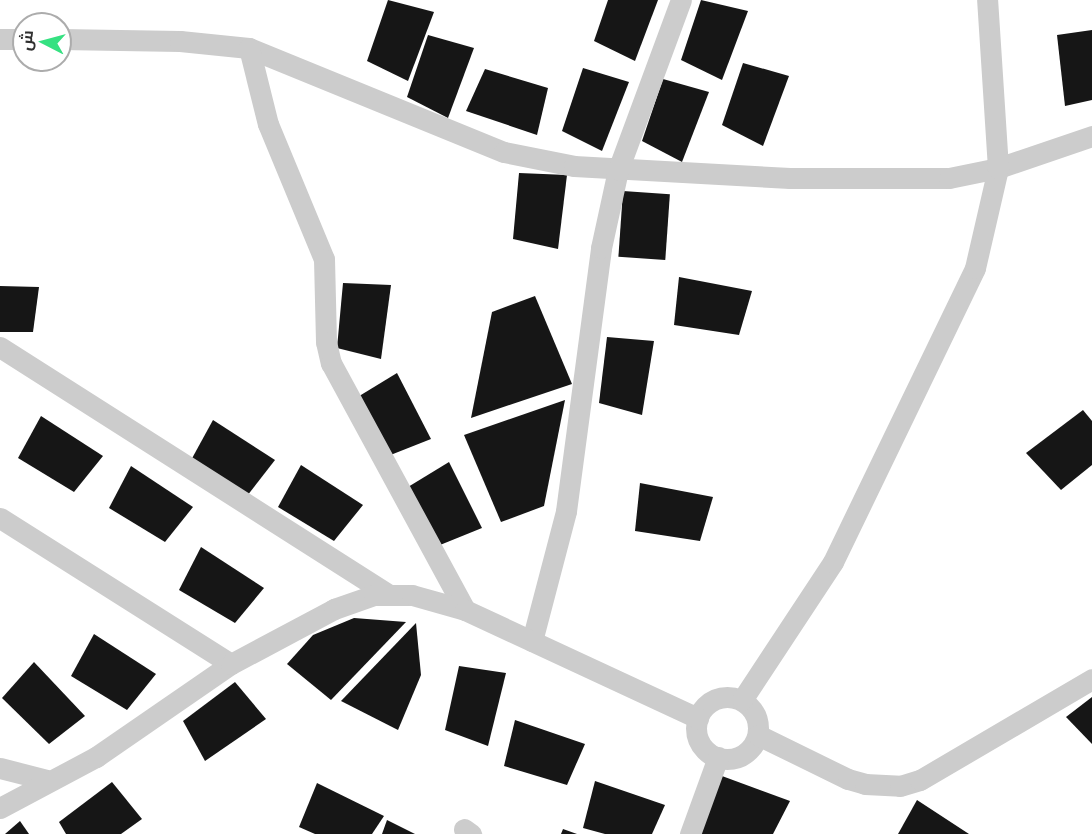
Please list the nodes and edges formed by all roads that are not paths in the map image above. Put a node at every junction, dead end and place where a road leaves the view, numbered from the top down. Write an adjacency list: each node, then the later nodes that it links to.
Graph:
1 (681, 0): 7 (street)
2 (987, 0): 6 (street)
3 (72, 39): 4 (street)
4 (249, 48): 7 (street); 11 (street)
5 (1092, 136): 6 (street)
6 (998, 168): 7 (street); 15 (street)
7 (618, 170): 12 (street)
8 (0, 347): 10 (street)
9 (0, 518): 13 (street)
10 (388, 594): 11 (street); 13 (street)
11 (465, 610): 12 (street)
12 (532, 641): 16 (street)
13 (231, 664): 20 (street)
14 (1092, 679): 17 (street)
15 (742, 700): 16 (street); 17 (street)
16 (698, 718): 18 (street)
17 (758, 735): 18 (street)
18 (718, 758): 22 (street)
19 (0, 768): 20 (street)
20 (47, 780): 21 (street)
21 (0, 808)
22 (690, 834)

